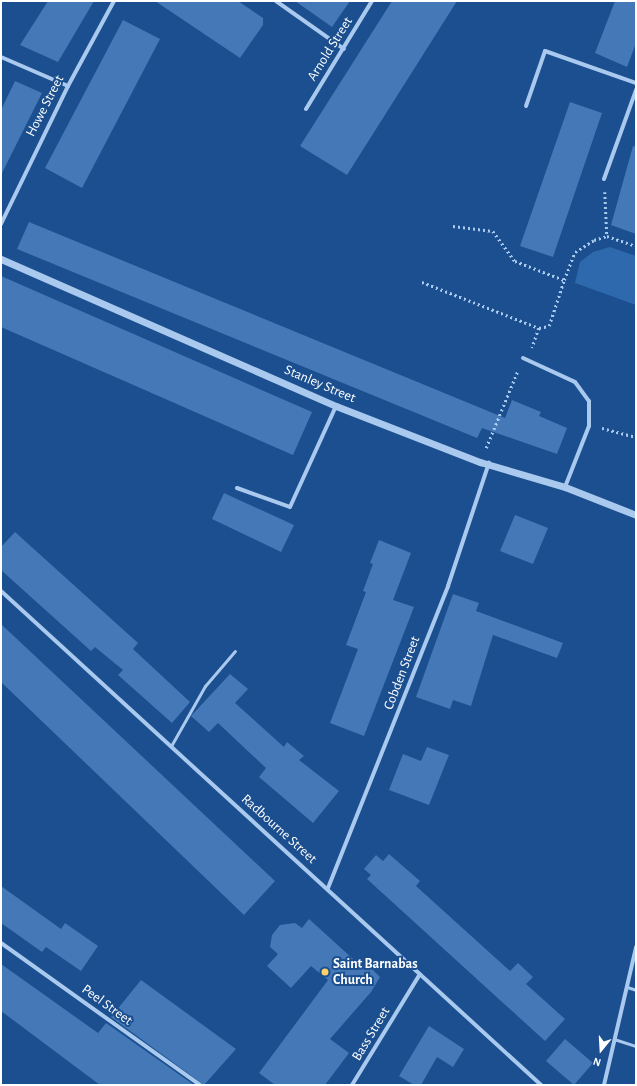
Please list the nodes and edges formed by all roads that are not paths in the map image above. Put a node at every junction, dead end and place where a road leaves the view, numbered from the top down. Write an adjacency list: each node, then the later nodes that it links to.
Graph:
1 (114, 1): 7 (street, Howe Street)
2 (276, 1): 4 (street)
3 (372, 1): 4 (street, Arnold Street)
4 (344, 49): 10 (street, Arnold Street)
5 (1, 56): 7 (street)
6 (636, 83): 9 (street)
7 (68, 86): 12 (street, Howe Street)
8 (636, 90): 11 (street)
9 (526, 106)
10 (306, 109)
11 (604, 179)
12 (1, 224)
13 (1, 259): 15 (street, Stanley Street)
14 (524, 358): 18 (street)
15 (336, 406): 16 (street, Stanley Street); 17 (street)
16 (489, 463): 18 (street, Stanley Street); 23 (street, Cobden Street)
17 (237, 488)
18 (565, 488): 19 (street, Stanley Street)
19 (636, 515)
20 (1, 591): 22 (street, Radbourne Street)
21 (235, 651): 22 (lane)
22 (171, 746): 23 (street, Radbourne Street)
23 (328, 888): 26 (street, Radbourne Street)
24 (1, 943): 31 (street, Peel Street)
25 (636, 947): 27 (street)
26 (420, 974): 32 (street, Bass Street); 33 (street, Radbourne Street)
27 (627, 987): 28 (lane); 29 (street)
28 (636, 990)
29 (614, 1039): 30 (lane); 34 (street)
30 (636, 1046)
31 (200, 1085)
32 (352, 1085)
33 (541, 1085)
34 (604, 1085)

